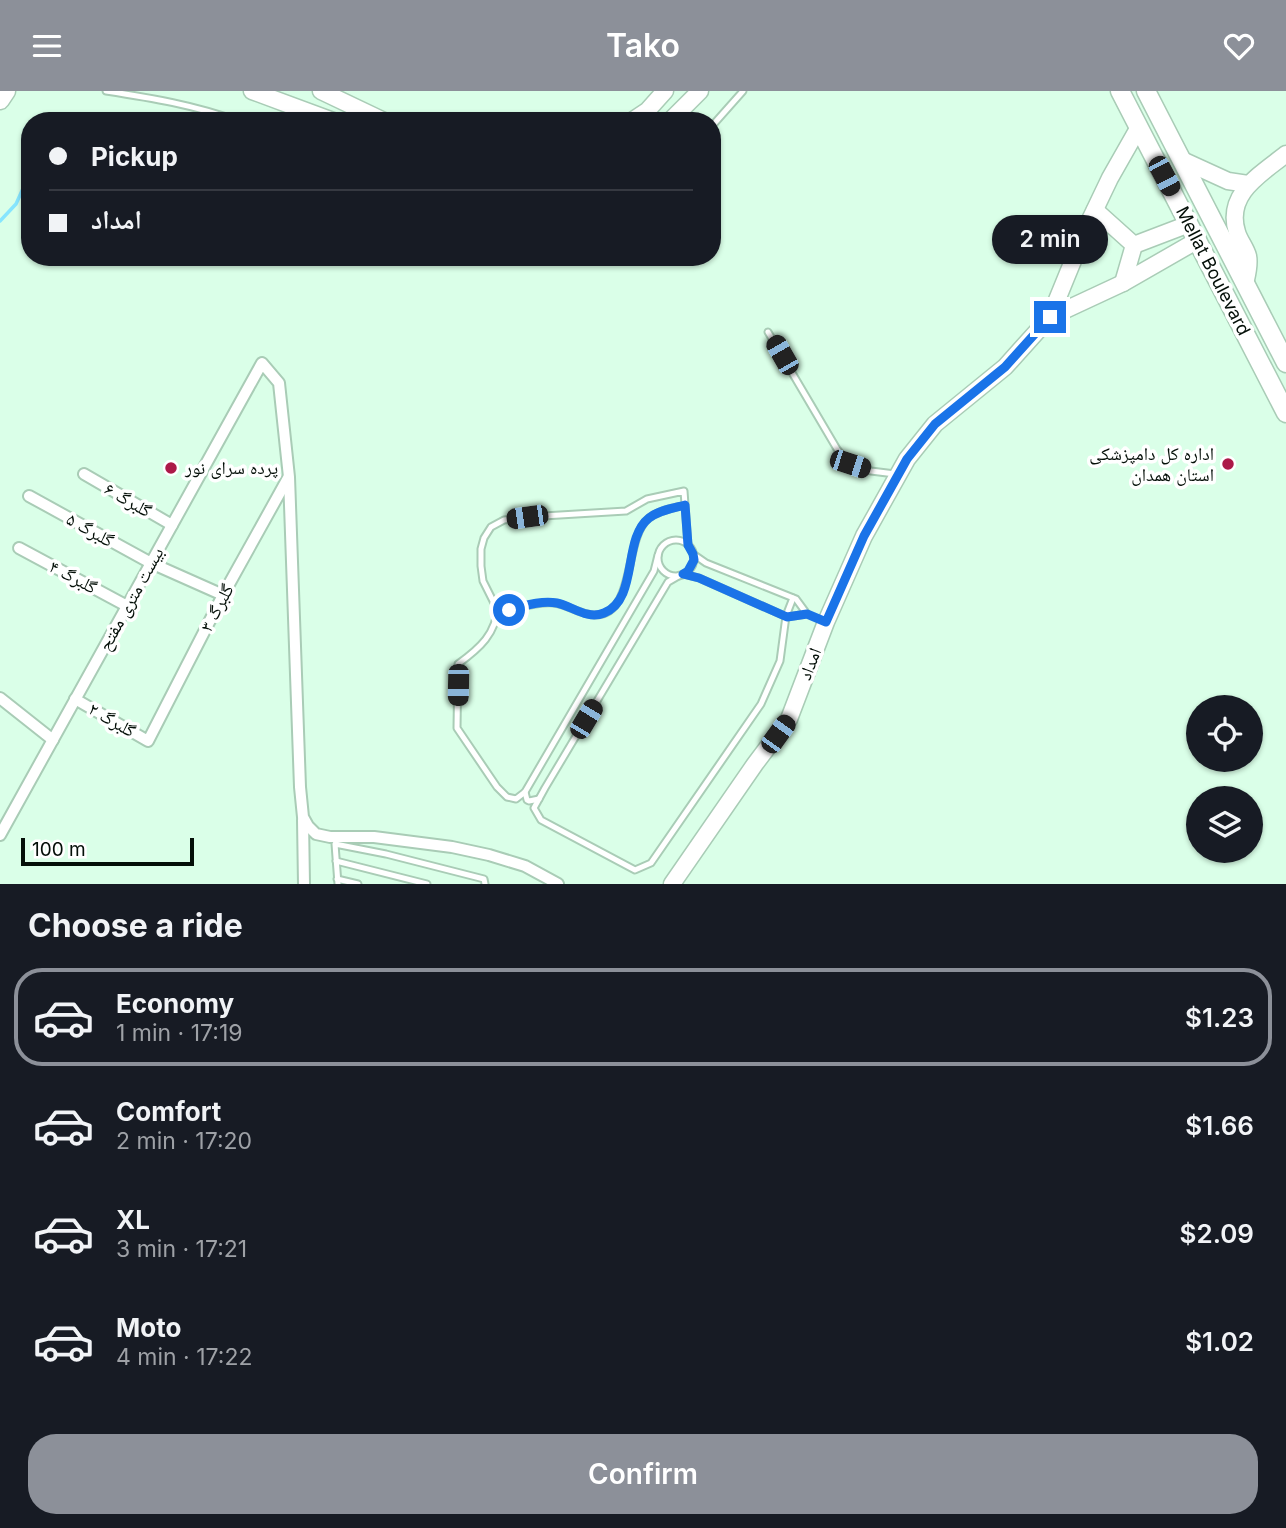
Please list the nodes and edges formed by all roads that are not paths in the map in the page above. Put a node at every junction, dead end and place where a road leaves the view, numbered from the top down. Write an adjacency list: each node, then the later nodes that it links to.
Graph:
1 (6, 91): 10 (main road)
2 (106, 91): 11 (lane)
3 (252, 91): 12 (street)
4 (321, 91): 13 (street)
5 (665, 91): 14 (street)
6 (700, 91): 15 (street)
7 (743, 91): 16 (lane)
8 (1120, 91): 17 (main road, Mellat Boulevard)
9 (1146, 91): 19 (main road, Mellat Boulevard)
10 (0, 100)
11 (214, 112)
12 (309, 112)
13 (365, 112)
14 (644, 112)
15 (679, 112)
16 (721, 116)
17 (1139, 127): 21 (street); 23 (main road, Mellat Boulevard)
18 (1286, 154): 20 (street)
19 (1182, 160): 20 (street); 22 (main road, Mellat Boulevard)
20 (1248, 184): 28 (street)
21 (1095, 210): 26 (street); 29 (street)
22 (1208, 213): 23 (main road); 24 (main road, Mellat Boulevard)
23 (1189, 224): 25 (main road, Mellat Boulevard); 26 (street)
24 (1217, 229): 25 (main road); 28 (main road, Mellat Boulevard)
25 (1198, 240): 27 (street); 32 (main road, Mellat Boulevard)
26 (1134, 245): 27 (street)
27 (1123, 283): 29 (street)
28 (1245, 284): 31 (main road, Mellat Boulevard)
29 (1050, 317): 34 (street, امداد)
30 (768, 332): 34 (lane)
31 (1286, 363)
32 (1286, 413)
33 (84, 474): 38 (street, گلبرگ ۶)
34 (898, 474): 51 (street, امداد)
35 (289, 477): 38 (street, بیست متری مفتح); 45 (street, گلبرگ ۳); 58 (street)
36 (29, 496): 43 (street, گلبرگ ۵)
37 (685, 505): 39 (lane); 48 (lane); 48 (lane)
38 (172, 525): 43 (street, بیست متری مفتح)
39 (688, 545): 41 (lane); 42 (lane)
40 (19, 548): 47 (street, گلبرگ ۴)
41 (693, 554): 44 (lane); 46 (lane)
42 (658, 555): 44 (lane); 56 (lane)
43 (151, 563): 45 (street, گلبرگ ۵); 47 (street, بیست متری مفتح)
44 (682, 575): 50 (lane); 57 (lane)
45 (223, 595): 55 (street, گلبرگ ۳)
46 (793, 598): 49 (lane); 50 (lane)
47 (127, 606): 53 (street, بیست متری مفتح)
48 (498, 606): 56 (lane)
49 (807, 614): 50 (lane); 51 (lane)
50 (786, 616): 57 (lane)
51 (826, 622): 67 (street, امداد)
52 (0, 698): 54 (street)
53 (75, 699): 54 (street, بیست متری مفتح); 55 (street, گلبرگ ۲)
54 (53, 740): 59 (street, بیست متری مفتح)
55 (149, 741)
56 (525, 792): 57 (lane)
57 (539, 799)
58 (303, 817): 62 (street); 66 (street)
59 (0, 835)
60 (336, 861): 61 (lane); 64 (lane); 65 (lane)
61 (338, 881): 63 (lane)
62 (304, 884)
63 (358, 884)
64 (427, 884)
65 (485, 884)
66 (558, 884)
67 (672, 884)

